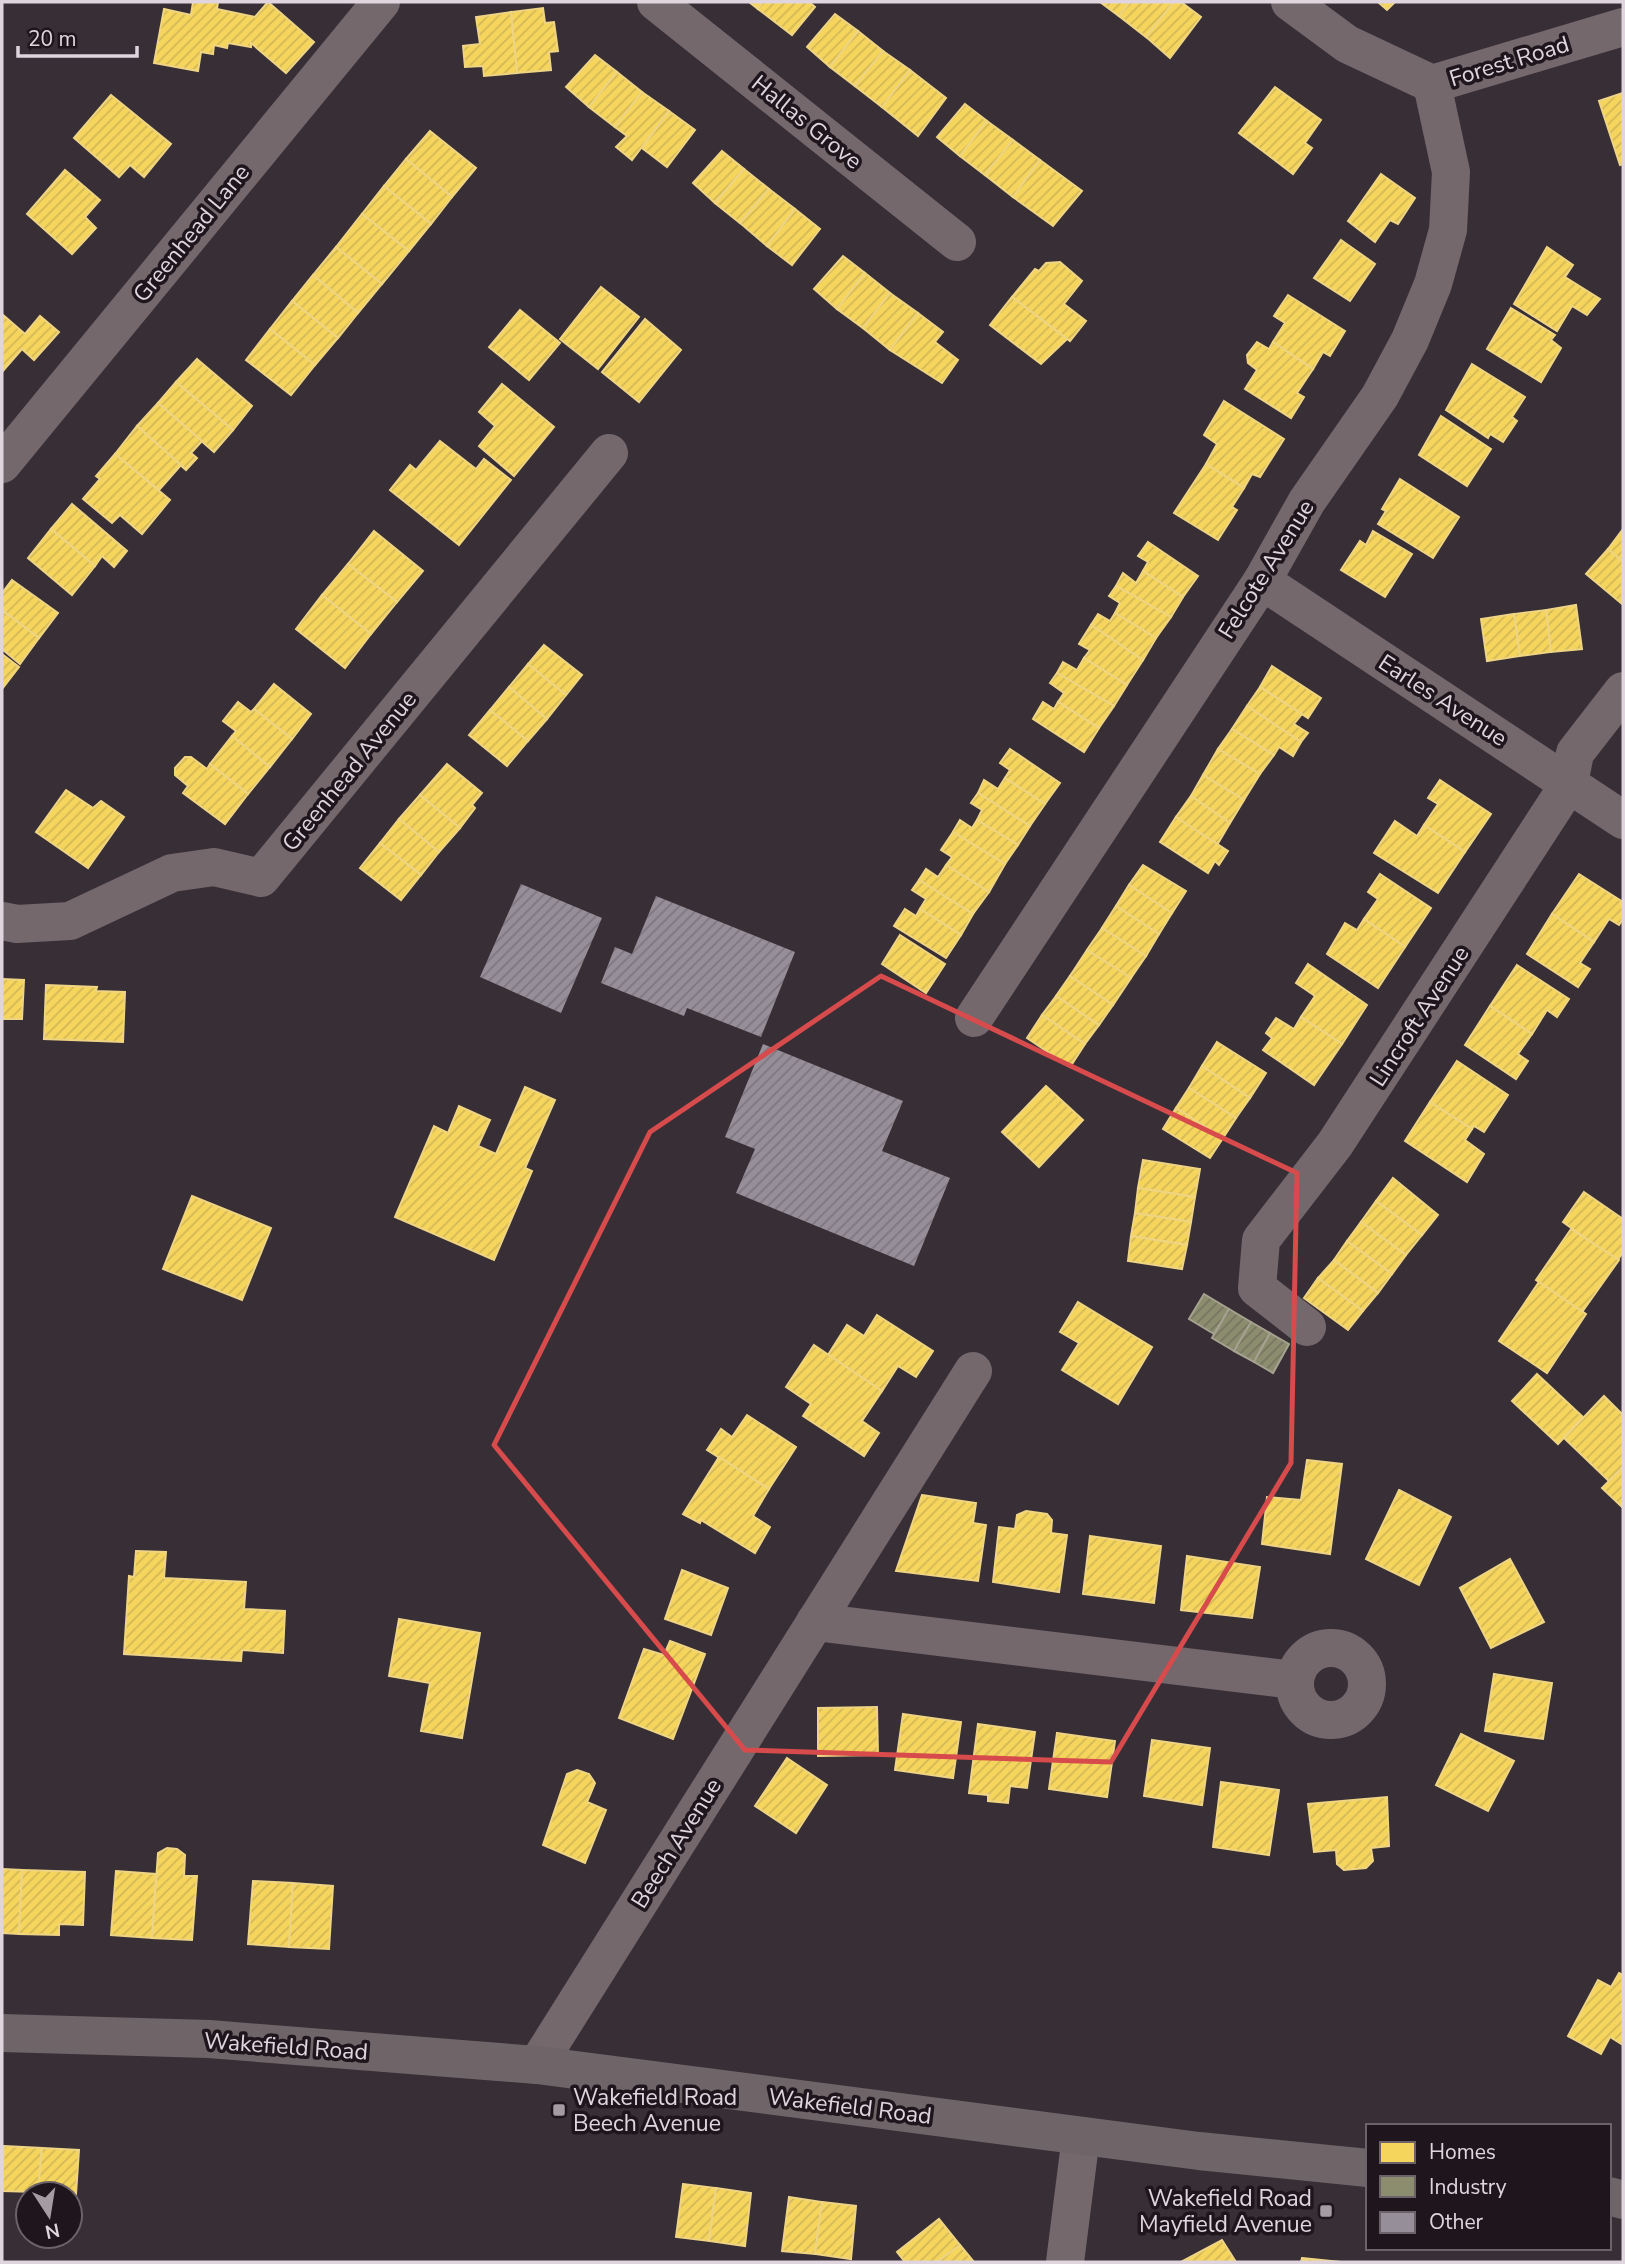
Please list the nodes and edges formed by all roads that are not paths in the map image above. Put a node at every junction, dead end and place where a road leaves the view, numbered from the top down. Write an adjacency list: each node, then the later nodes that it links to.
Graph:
1 (381, 2): 8 (street, Greenhead Lane)
2 (656, 2): 6 (street, Hallas Grove)
3 (1290, 2): 5 (street, Forest Road)
4 (1623, 27): 5 (street, Forest Road)
5 (1432, 84): 9 (street, Felcote Avenue)
6 (957, 242)
7 (609, 453): 13 (street, Greenhead Avenue)
8 (2, 464)
9 (1262, 581): 11 (street, Earles Avenue); 14 (street, Felcote Avenue)
10 (1623, 691): 11 (street, Lincroft Avenue)
11 (1569, 784): 12 (street, Earles Avenue); 15 (street, Lincroft Avenue)
12 (1623, 820)
13 (2, 921)
14 (974, 1018)
15 (1307, 1327)
16 (973, 1371): 17 (street, Beech Avenue)
17 (815, 1622): 18 (street); 20 (street, Beech Avenue)
18 (1294, 1680)
19 (2, 2033): 20 (highway, Wakefield Road)
20 (537, 2065): 21 (highway, Wakefield Road)
21 (1081, 2136): 22 (highway, Wakefield Road); 23 (street)
22 (1366, 2170)
23 (1065, 2262)

